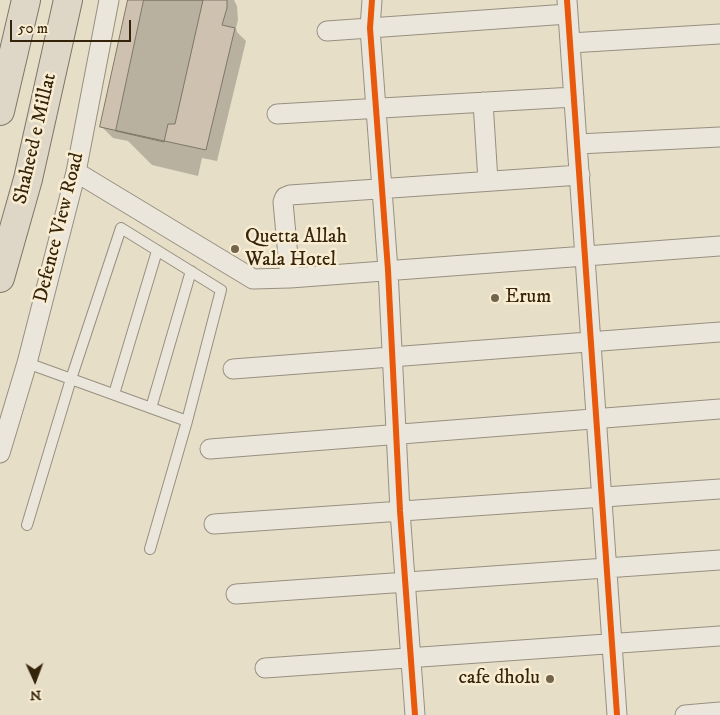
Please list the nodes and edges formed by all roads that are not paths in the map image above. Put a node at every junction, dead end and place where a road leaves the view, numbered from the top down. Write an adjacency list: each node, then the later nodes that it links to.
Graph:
1 (26, 0): 13 (main road, Shaheed e Millat)
2 (68, 0): 26 (main road, Shaheed e Millat)
3 (110, 0): 17 (street, Defence View Road)
4 (372, 0): 6 (street)
5 (568, 7): 6 (street); 9 (street)
6 (370, 28): 7 (street); 12 (street)
7 (326, 30)
8 (720, 34): 9 (street)
9 (570, 43): 10 (street)
10 (574, 97): 11 (street); 16 (street)
11 (483, 102): 12 (street); 19 (street)
12 (376, 108): 14 (street); 20 (street)
13 (0, 111)
14 (277, 114)
15 (720, 137): 16 (street)
16 (578, 144): 18 (street)
17 (76, 172): 27 (street); 31 (street, Defence View Road)
18 (580, 175): 19 (street); 23 (street)
19 (488, 181): 20 (street)
20 (382, 187): 24 (street); 27 (street)
21 (720, 246): 23 (street)
22 (157, 251): 25 (lane); 33 (lane); 34 (lane)
23 (586, 257): 24 (street); 29 (street)
24 (388, 270): 27 (street); 30 (street)
25 (191, 271): 35 (lane); 38 (lane)
26 (0, 278)
27 (290, 278)
28 (720, 332): 29 (street)
29 (592, 341): 30 (street); 37 (street)
30 (393, 356): 32 (street); 39 (street)
31 (27, 363): 33 (lane); 41 (street, Defence View Road)
32 (232, 369)
33 (71, 379): 34 (lane); 46 (lane)
34 (114, 394): 35 (lane)
35 (151, 408): 38 (lane)
36 (720, 409): 37 (street)
37 (598, 418): 39 (street); 43 (street)
38 (187, 421): 47 (lane)
39 (396, 434): 40 (street); 44 (street)
40 (210, 449)
41 (0, 453)
42 (720, 489): 43 (street)
43 (603, 497): 44 (street); 49 (street)
44 (400, 511): 45 (street); 50 (street)
45 (214, 524)
46 (27, 525)
47 (150, 550)
48 (720, 560): 49 (street)
49 (608, 568): 50 (street); 53 (street)
50 (406, 582): 51 (street); 54 (street)
51 (236, 594)
52 (720, 636): 53 (street)
53 (613, 644): 54 (street); 58 (street)
54 (411, 657): 55 (street); 57 (street)
55 (265, 668)
56 (720, 712): 59 (street)
57 (415, 715)
58 (617, 715)
59 (685, 715)

